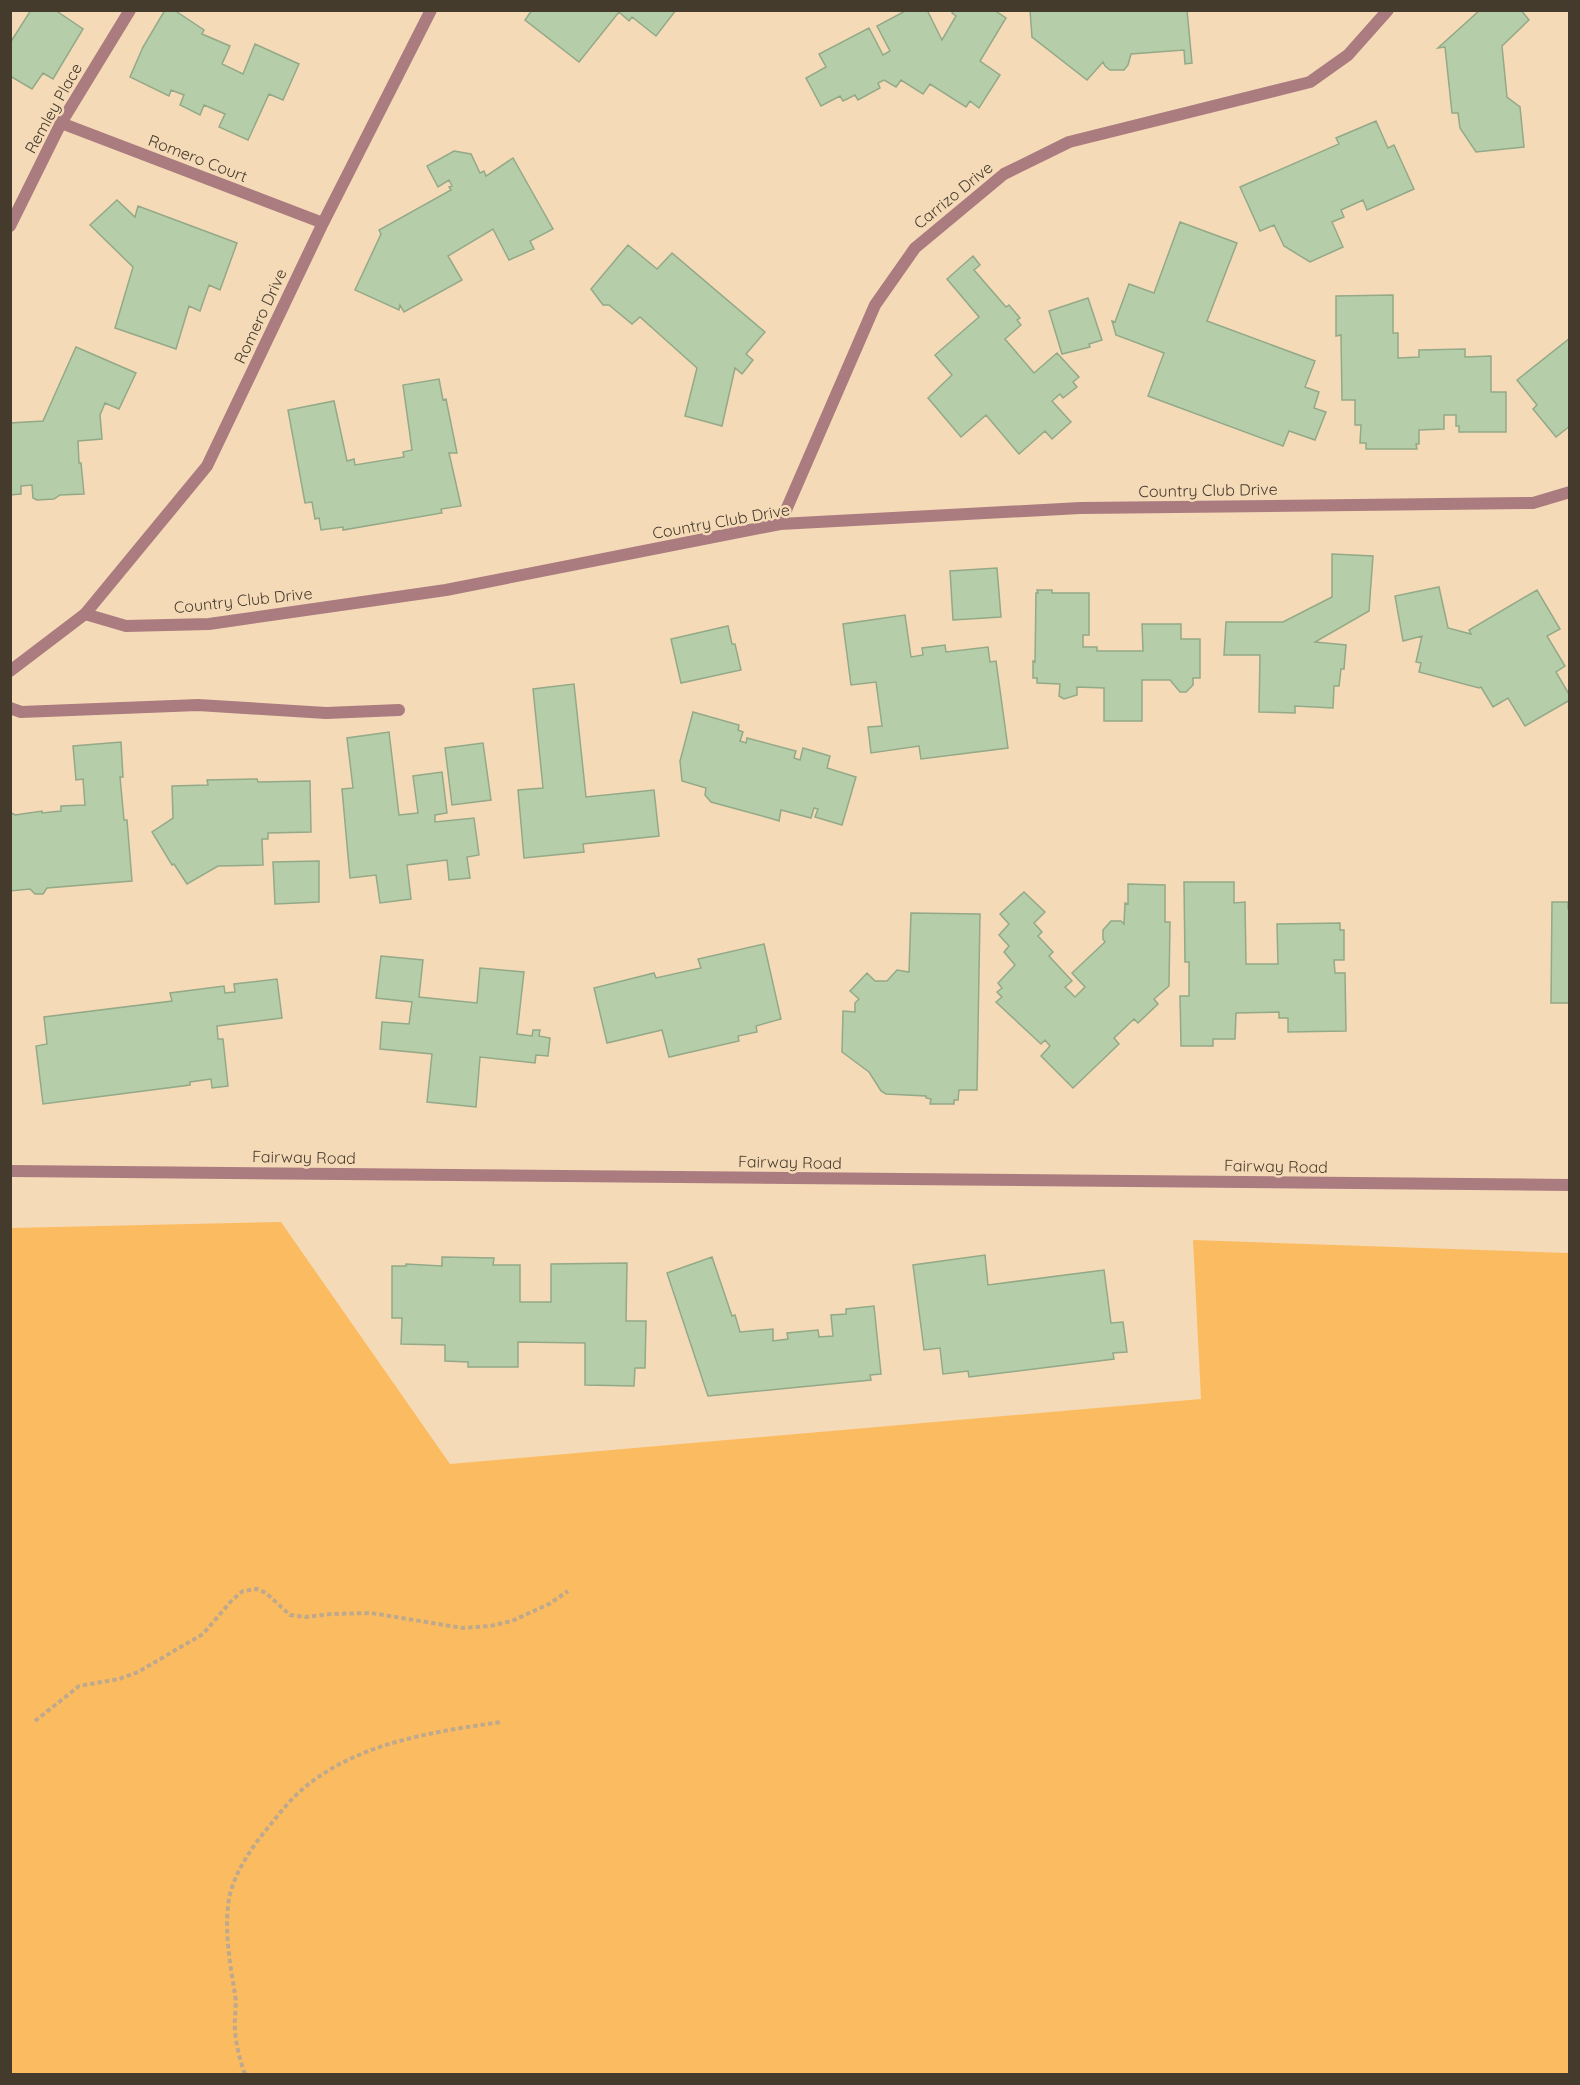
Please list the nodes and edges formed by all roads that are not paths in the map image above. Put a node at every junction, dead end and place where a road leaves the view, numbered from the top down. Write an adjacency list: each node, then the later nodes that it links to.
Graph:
1 (130, 10): 4 (street, Remley Place)
2 (431, 10): 5 (street, Romero Drive)
3 (1388, 10): 8 (street, Carrizo Drive)
4 (61, 123): 5 (street, Romero Court); 6 (street, Remley Place)
5 (323, 223): 9 (street, Romero Drive)
6 (10, 226)
7 (1569, 492): 8 (street, Country Club Drive)
8 (780, 524): 9 (street, Country Club Drive)
9 (85, 614): 10 (street)
10 (10, 671)
11 (10, 708): 12 (street)
12 (399, 710)
13 (10, 1171): 14 (street, Fairway Road)
14 (1569, 1185)

